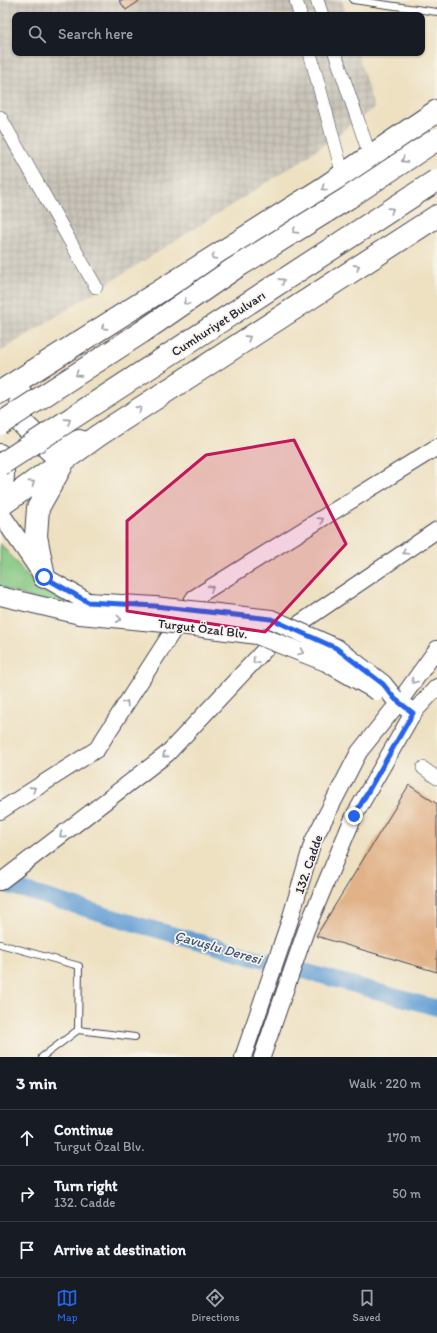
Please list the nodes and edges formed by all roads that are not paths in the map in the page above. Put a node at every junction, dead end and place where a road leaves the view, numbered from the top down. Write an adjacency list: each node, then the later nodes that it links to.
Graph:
1 (296, 0): 4 (street)
2 (317, 0): 5 (street)
3 (353, 0): 6 (lane)
4 (299, 12)
5 (321, 12)
6 (437, 12)
7 (311, 56): 13 (street)
8 (336, 56): 12 (street)
9 (437, 111): 12 (highway)
10 (0, 117): 16 (street)
11 (437, 139): 19 (highway, one-way to 19, bridge)
12 (370, 156): 13 (highway)
13 (343, 175): 17 (highway, one-way to 17)
14 (437, 180): 24 (highway, Cumhuriyet Bulvarı, one-way to 14, bridge)
15 (437, 216): 20 (highway, one-way to 15)
16 (96, 287)
17 (45, 364): 18 (highway); 20 (highway)
18 (0, 392)
19 (0, 424)
20 (99, 435): 23 (highway)
21 (437, 447): 38 (street, one-way to 21)
22 (0, 453): 25 (main road)
23 (64, 460): 26 (highway, one-way to 23); 29 (highway)
24 (0, 465)
25 (0, 499)
26 (0, 506)
27 (0, 513): 29 (main road, Turgut Özal Blv.)
28 (437, 530): 39 (street, one-way to 39)
29 (44, 577): 31 (main road, Turgut Özal Blv.)
30 (0, 596): 31 (main road, Turgut Özal Blv.)
31 (84, 608): 34 (main road, Turgut Özal Blv., bridge)
32 (437, 649): 34 (street, 132. Cadde, one-way to 34)
33 (437, 687): 35 (street, 132. Cadde)
34 (397, 700): 35 (main road, Turgut Özal Blv.); 44 (street, 132. Cadde)
35 (413, 713): 45 (street, 132. Cadde)
36 (423, 768): 37 (street)
37 (437, 778)
38 (0, 810)
39 (0, 882)
40 (0, 944): 41 (lane)
41 (78, 1030): 42 (lane); 43 (lane)
42 (135, 1037)
43 (42, 1057)
44 (243, 1057)
45 (262, 1057)

